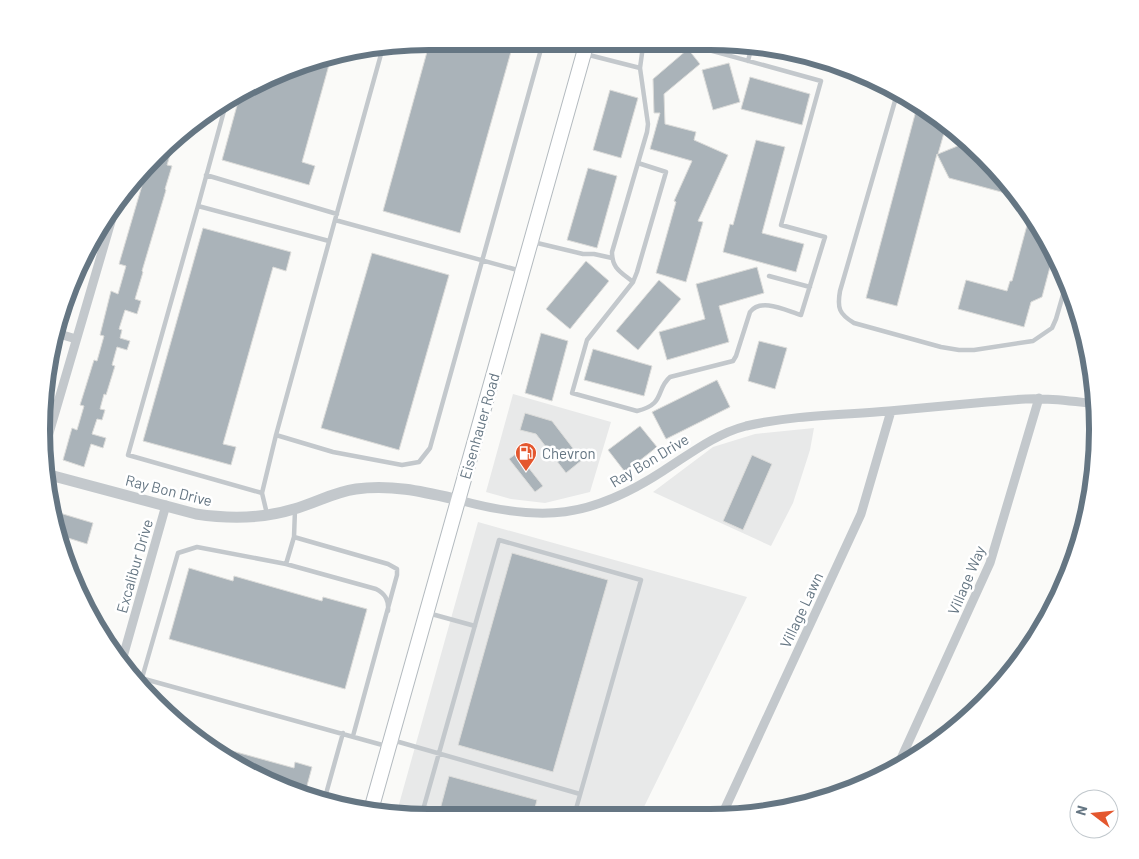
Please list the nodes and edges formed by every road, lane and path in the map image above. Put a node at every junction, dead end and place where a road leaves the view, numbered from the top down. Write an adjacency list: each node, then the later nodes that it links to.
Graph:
1 (540, 50): 21 (lane)
2 (585, 50): 19 (main road, Eisenhauer Road)
3 (591, 50): 9 (lane)
4 (642, 50): 9 (lane)
5 (708, 50): 8 (lane)
6 (750, 52): 8 (lane)
7 (381, 53): 15 (lane)
8 (748, 61): 25 (lane)
9 (640, 68): 12 (lane)
10 (896, 99): 26 (lane)
11 (224, 111): 13 (lane)
12 (638, 163): 20 (lane); 24 (lane)
13 (206, 175): 14 (lane); 15 (lane)
14 (198, 206): 18 (lane); 35 (lane)
15 (337, 214): 16 (lane)
16 (335, 220): 18 (lane); 21 (lane)
17 (109, 227): 28 (street)
18 (329, 241): 33 (lane)
19 (531, 241): 20 (lane); 22 (main road, Eisenhauer Road)
20 (612, 258): 24 (lane)
21 (481, 260): 22 (lane); 33 (lane)
22 (523, 272): 36 (main road, Eisenhauer Road)
23 (769, 276): 25 (lane)
24 (633, 282): 25 (lane)
25 (810, 287)
26 (1063, 293)
27 (62, 335): 28 (street)
28 (76, 339): 32 (street)
29 (1039, 398): 30 (street, Ray Bon Drive); 31 (street, Ray Bon Drive); 51 (street, Village Way)
30 (1088, 403)
31 (891, 411): 36 (street, Ray Bon Drive); 55 (street, Village Lawn)
32 (50, 428)
33 (276, 435): 35 (lane)
34 (53, 476): 37 (street, Ray Bon Drive)
35 (262, 493): 39 (lane)
36 (459, 500): 38 (street, Ray Bon Drive); 43 (main road, Eisenhauer Road)
37 (166, 505): 39 (street, Ray Bon Drive); 45 (street, Excalibur Drive)
38 (295, 509): 39 (street, Ray Bon Drive); 40 (lane)
39 (268, 515)
40 (294, 537): 41 (lane); 42 (lane)
41 (286, 564): 42 (lane); 46 (lane)
42 (388, 611): 48 (lane)
43 (426, 613): 44 (lane); 49 (main road, Eisenhauer Road)
44 (475, 626): 50 (lane); 53 (lane)
45 (123, 654)
46 (142, 678): 47 (lane)
47 (343, 733): 48 (lane); 52 (lane)
48 (353, 736): 49 (lane)
49 (390, 743): 50 (lane); 54 (main road, Eisenhauer Road)
50 (438, 754): 53 (lane); 56 (lane)
51 (902, 756)
52 (326, 794)
53 (580, 794): 57 (lane)
54 (372, 805)
55 (725, 808)
56 (423, 809)
57 (576, 809)

